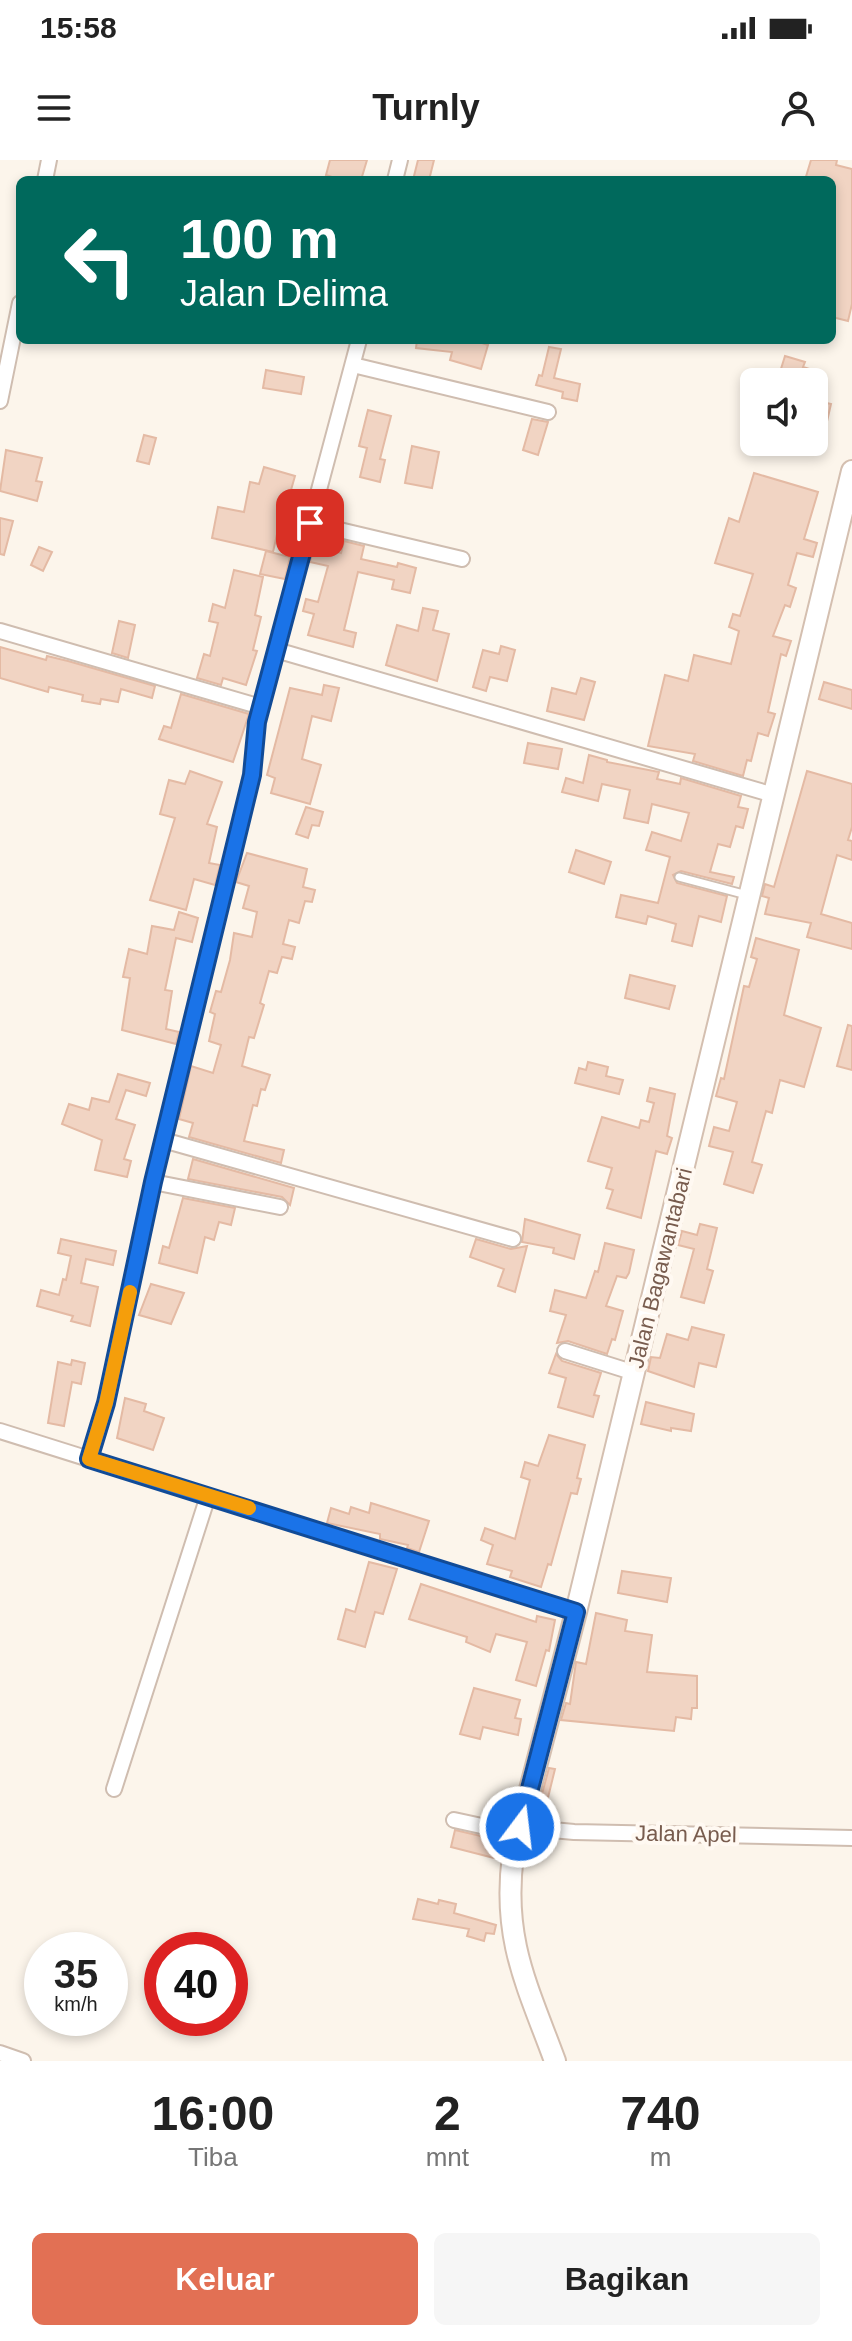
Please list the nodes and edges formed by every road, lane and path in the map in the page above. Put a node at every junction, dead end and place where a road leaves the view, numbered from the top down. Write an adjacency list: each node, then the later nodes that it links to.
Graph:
1 (16, 323): 4 (street)
2 (358, 344): 3 (street)
3 (353, 365): 5 (street); 7 (street)
4 (0, 401)
5 (548, 412)
6 (852, 471): 12 (street, Jalan Bagawantabari)
7 (310, 523): 8 (street); 10 (street)
8 (462, 559)
9 (0, 631): 11 (street)
10 (276, 650): 11 (street); 12 (street)
11 (261, 707): 15 (street)
12 (774, 795): 14 (street, Jalan Bagawantabari)
13 (679, 877): 14 (lane)
14 (750, 895): 20 (street, Jalan Bagawantabari)
15 (163, 1140): 16 (street); 18 (street)
16 (153, 1182): 17 (street); 22 (street)
17 (280, 1207)
18 (513, 1239)
19 (565, 1351): 20 (street)
20 (635, 1373): 24 (street, Jalan Bagawantabari)
21 (0, 1431): 22 (street)
22 (89, 1459): 23 (street)
23 (208, 1496): 24 (street); 25 (street)
24 (576, 1612): 27 (street, Jalan Bagawantabari)
25 (114, 1789)
26 (454, 1820): 27 (street, Jalan Apel)
27 (519, 1830): 28 (street, Jalan Apel); 31 (street, Jalan Bagawantabari)
28 (852, 1838)
29 (0, 2053): 30 (street)
30 (23, 2061)
31 (555, 2061)

